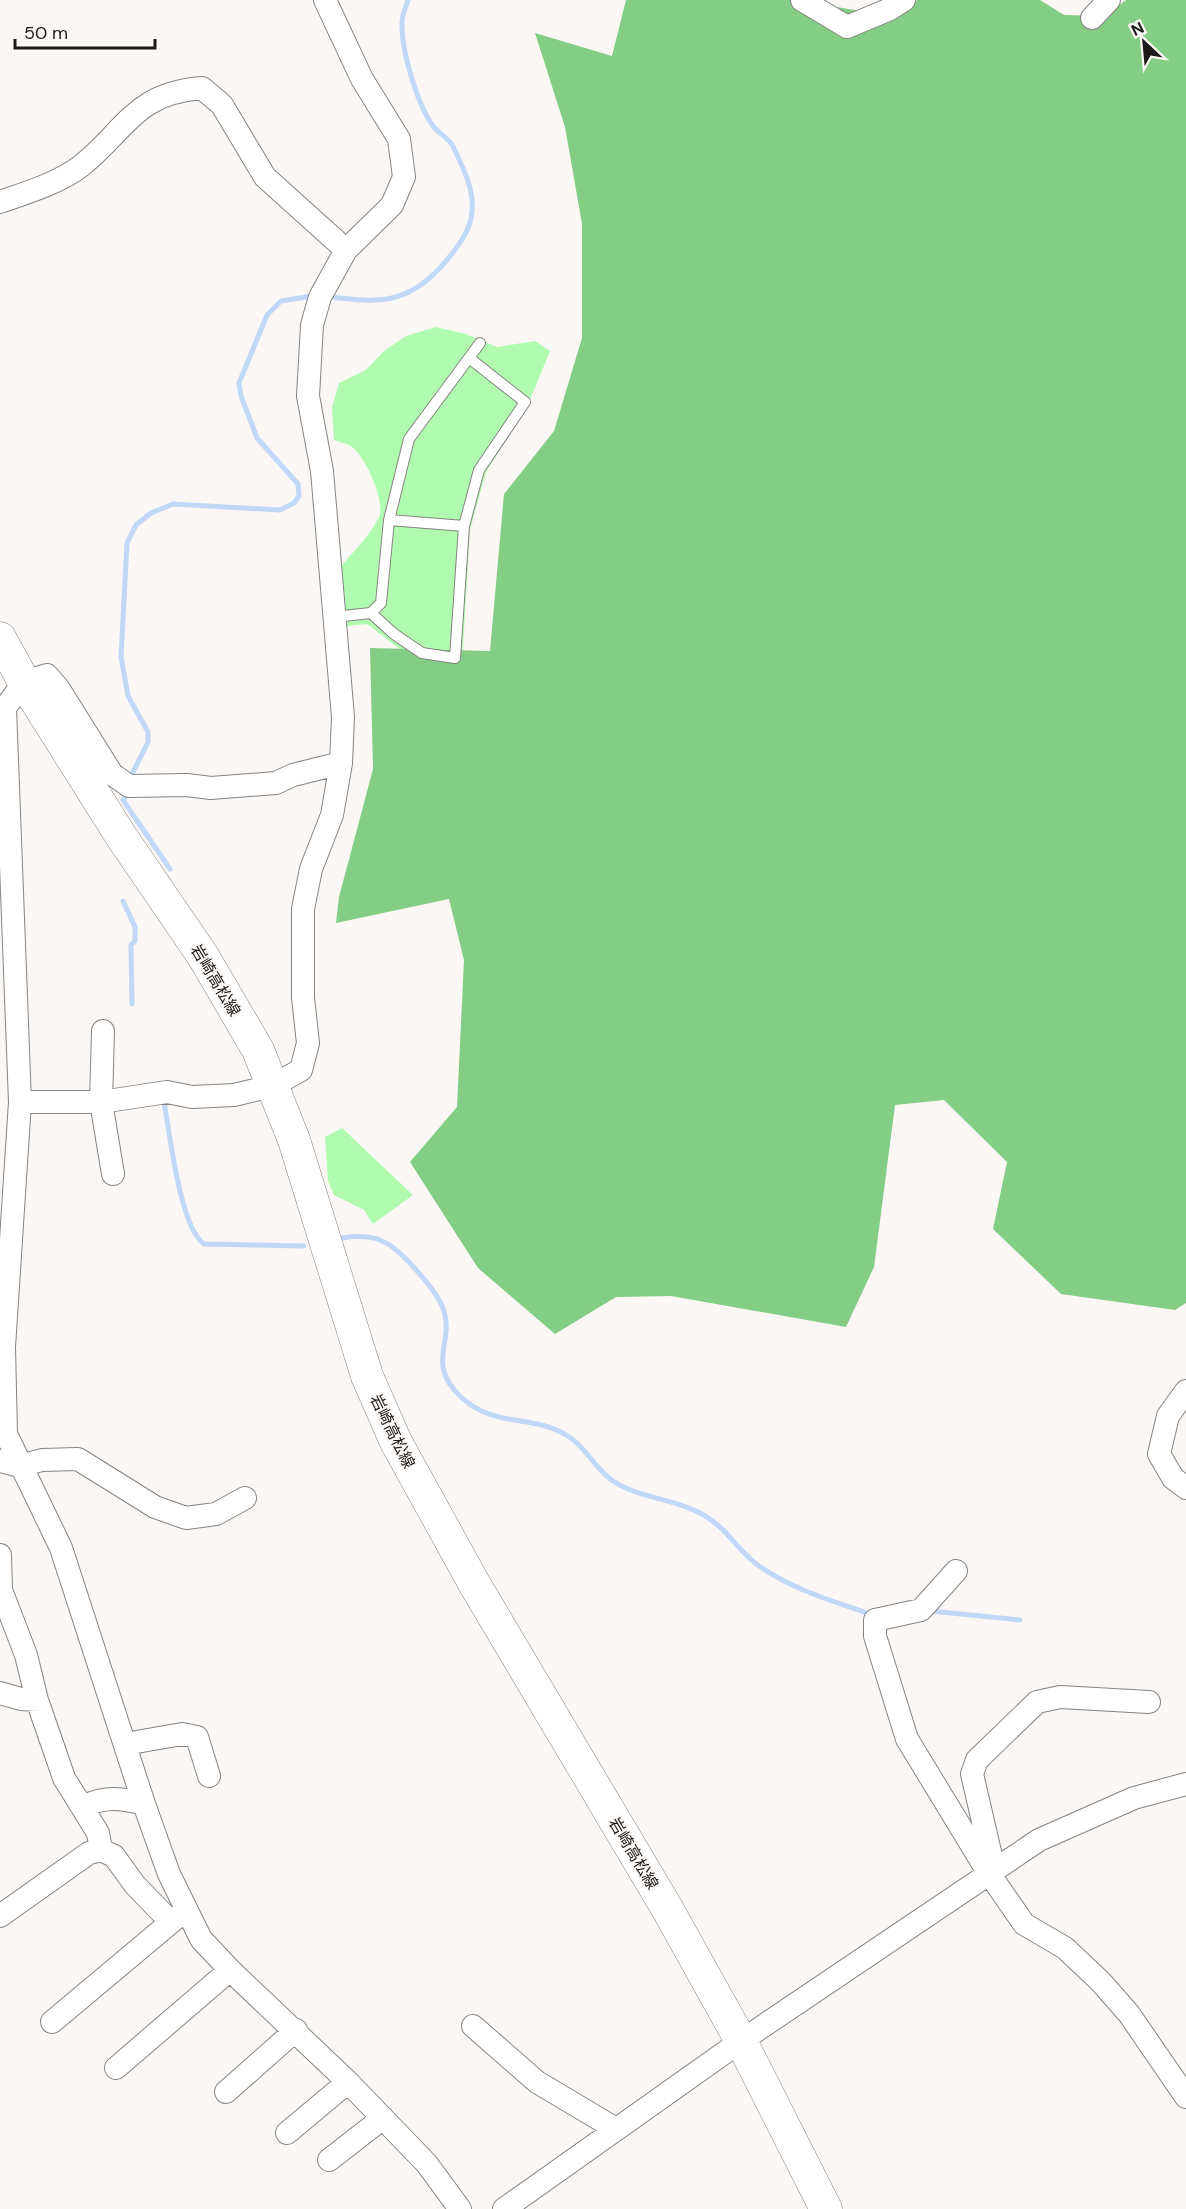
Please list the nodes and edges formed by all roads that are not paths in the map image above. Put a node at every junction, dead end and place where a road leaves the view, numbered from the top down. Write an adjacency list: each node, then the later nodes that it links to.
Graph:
1 (325, 0): 7 (street)
2 (802, 0): 3 (street)
3 (904, 0)
4 (1109, 0): 5 (street)
5 (1092, 18)
6 (0, 202): 7 (street)
7 (346, 250): 13 (street)
8 (480, 343): 9 (lane)
9 (469, 358): 10 (lane); 11 (lane)
10 (389, 520): 11 (lane); 12 (lane)
11 (464, 526): 12 (lane)
12 (371, 613): 13 (lane)
13 (333, 617): 16 (street)
14 (0, 638): 15 (main road, 岩崎高松線)
15 (24, 682): 16 (street); 18 (main road, 岩崎高松線); 19 (street)
16 (341, 763): 18 (street)
17 (104, 1031): 20 (street)
18 (272, 1086): 20 (street); 45 (main road, 岩崎高松線)
19 (20, 1102): 20 (street); 22 (street)
20 (100, 1102): 21 (street)
21 (113, 1174)
22 (2, 1347): 24 (street)
23 (1186, 1391): 25 (street)
24 (10, 1463): 26 (street); 32 (street)
25 (1186, 1488)
26 (245, 1498)
27 (0, 1555): 30 (street)
28 (956, 1571): 38 (street)
29 (0, 1693): 30 (street)
30 (37, 1700): 36 (street)
31 (1149, 1702): 38 (street)
32 (125, 1744): 33 (street); 35 (street)
33 (209, 1776)
34 (1186, 1784): 38 (street)
35 (144, 1803): 36 (street); 40 (street)
36 (84, 1806): 37 (street)
37 (101, 1850): 39 (street); 40 (street)
38 (991, 1870): 45 (street); 49 (street)
39 (0, 1916)
40 (178, 1916): 41 (street); 42 (street)
41 (230, 1970): 44 (street); 46 (street)
42 (52, 2022)
43 (473, 2026): 51 (street)
44 (296, 2030): 47 (street); 48 (street)
45 (741, 2041): 51 (street); 56 (main road, 岩崎高松線)
46 (116, 2068)
47 (348, 2082): 50 (street); 52 (street)
48 (226, 2092)
49 (1186, 2097)
50 (383, 2118): 53 (street); 54 (street)
51 (616, 2129): 55 (street)
52 (287, 2133)
53 (329, 2160)
54 (460, 2209)
55 (504, 2209)
56 (826, 2209)

